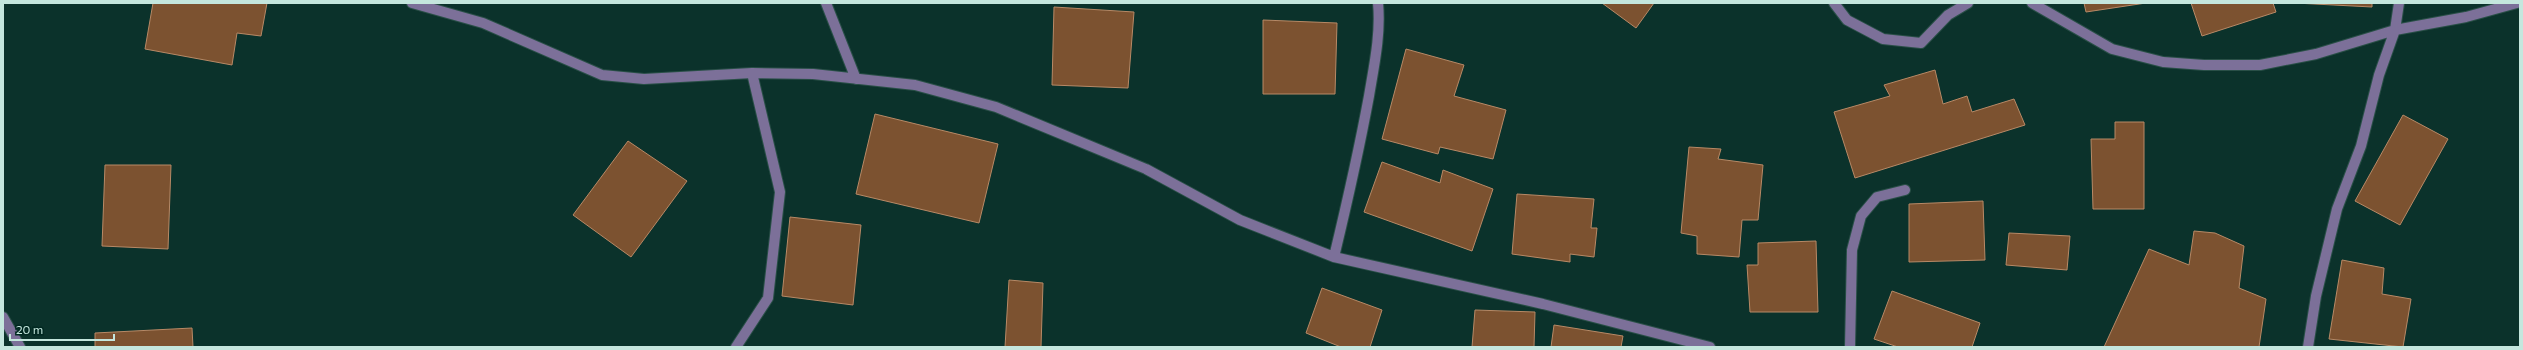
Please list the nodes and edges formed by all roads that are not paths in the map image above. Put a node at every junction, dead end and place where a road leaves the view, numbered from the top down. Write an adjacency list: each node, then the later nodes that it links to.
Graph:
1 (412, 3): 10 (street)
2 (826, 3): 11 (street)
3 (1378, 3): 13 (street)
4 (1834, 3): 5 (street)
5 (1968, 3)
6 (2032, 3): 9 (street)
7 (2399, 3): 9 (street)
8 (2517, 3): 9 (street)
9 (2395, 30): 19 (street)
10 (752, 73): 11 (street); 16 (street)
11 (856, 79): 13 (street)
12 (1905, 190): 18 (street)
13 (1334, 257): 17 (street)
14 (3, 317): 15 (street)
15 (20, 347)
16 (736, 347)
17 (1710, 347)
18 (1850, 347)
19 (2308, 347)

